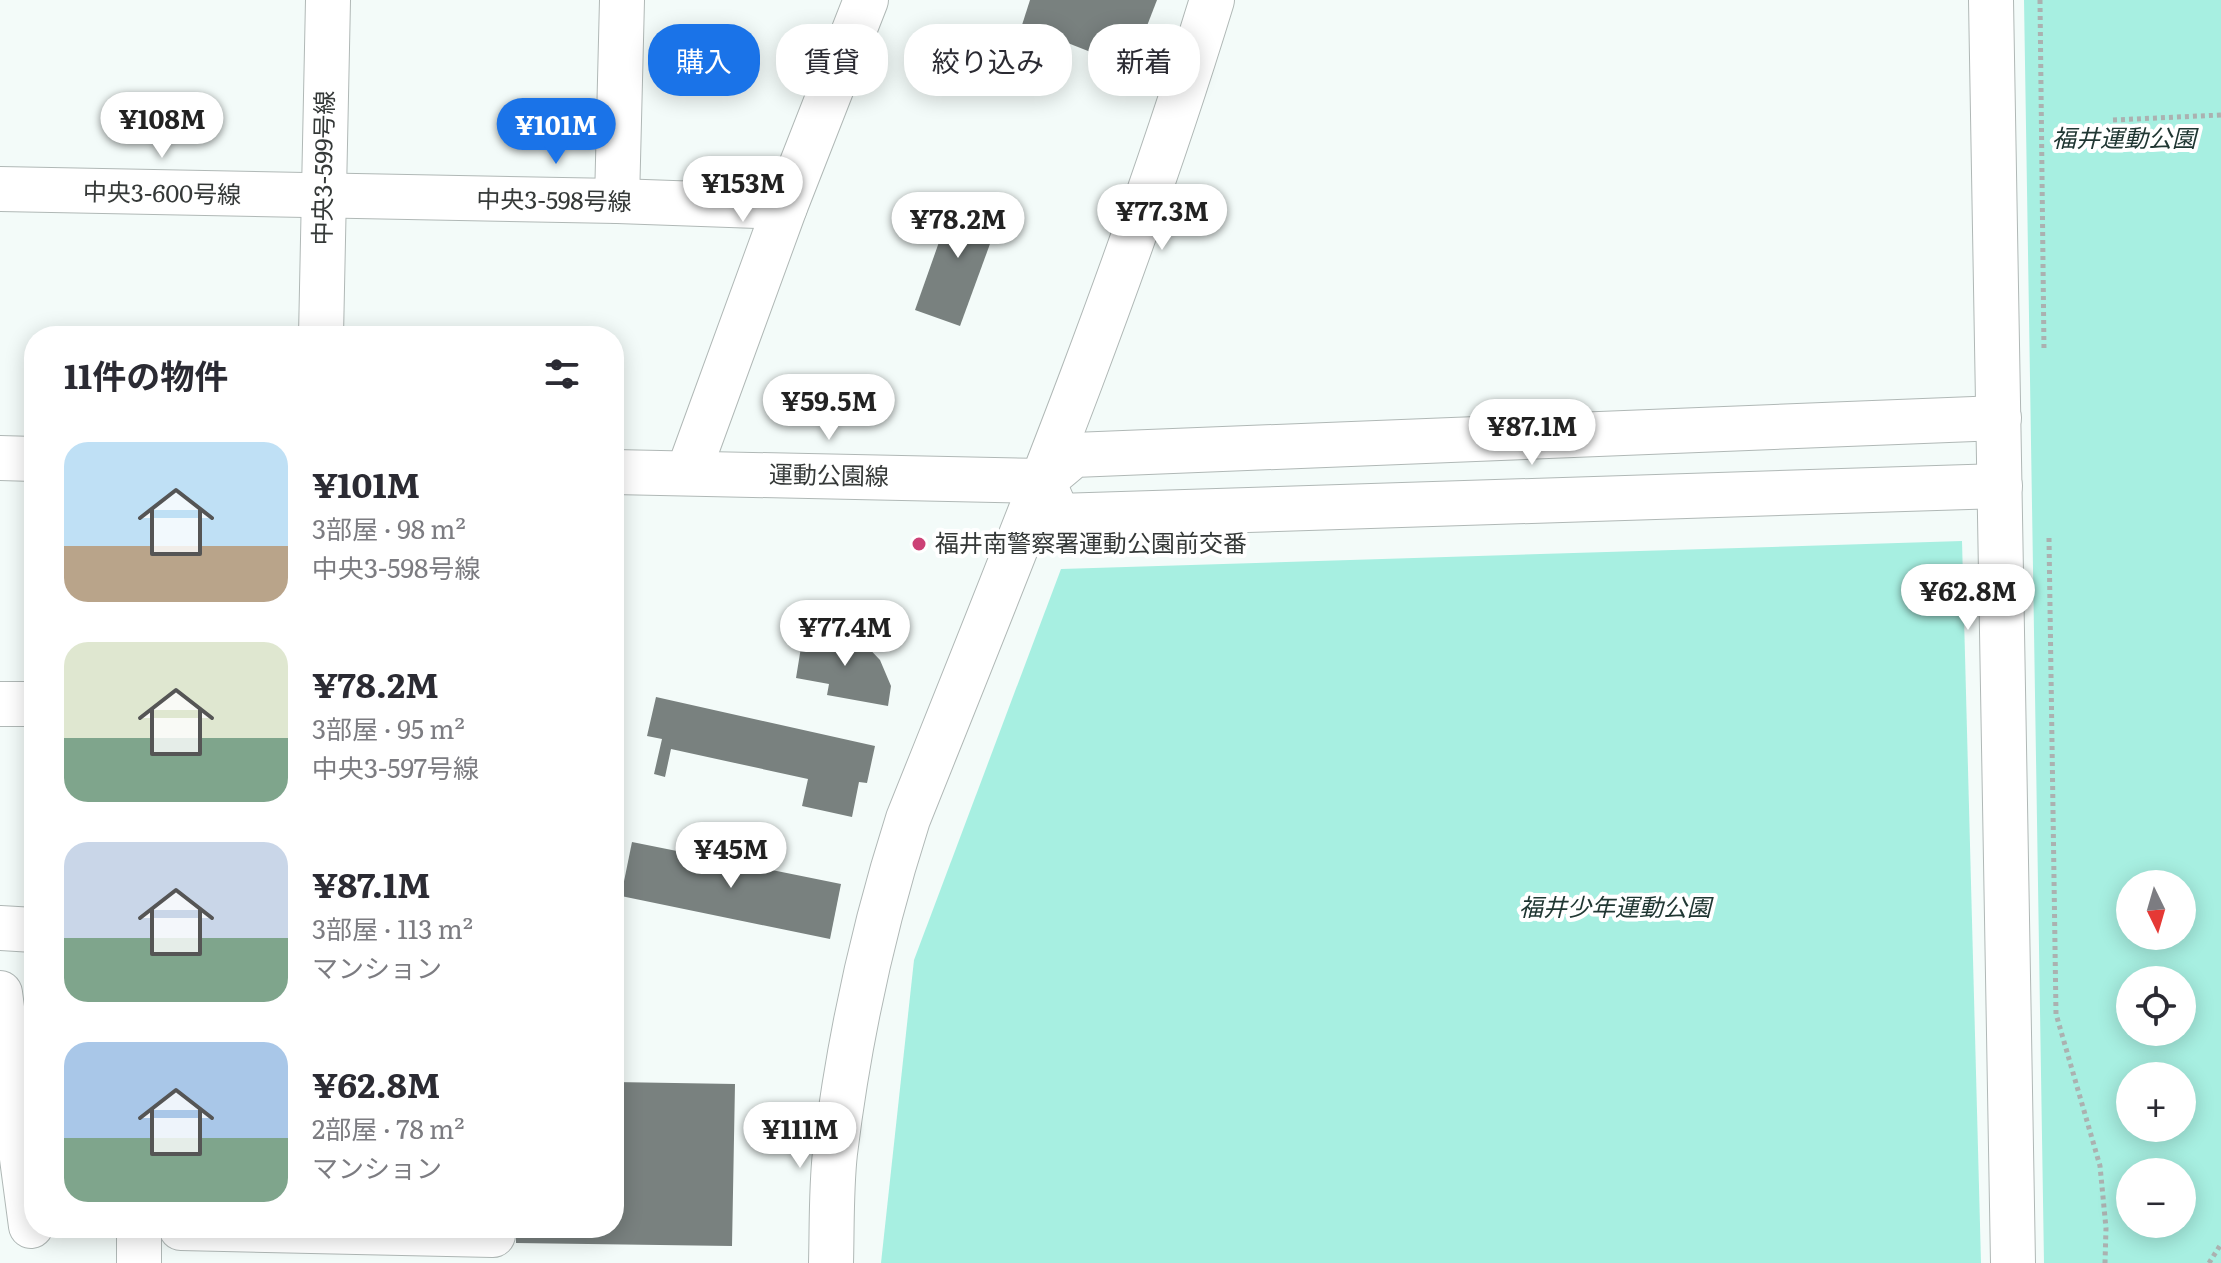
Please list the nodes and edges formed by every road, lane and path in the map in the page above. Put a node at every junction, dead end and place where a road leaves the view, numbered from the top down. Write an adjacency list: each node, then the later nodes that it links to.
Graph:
1 (328, 0): 10 (street, 中央3-599号線)
2 (622, 0): 11 (street)
3 (866, 0): 12 (street)
4 (1212, 0): 20 (street)
5 (1991, 0): 15 (street)
6 (2040, 0): 14 (path)
7 (2221, 115): 8 (path)
8 (2113, 120)
9 (0, 189): 10 (street, 中央3-600号線)
10 (324, 197): 11 (street, 中央3-598号線); 13 (street, 中央3-599号線)
11 (617, 201): 12 (street, 中央3-598号線)
12 (785, 207): 19 (street)
13 (321, 326)
14 (2044, 351)
15 (1999, 418): 20 (street); 21 (street)
16 (0, 458): 17 (street)
17 (24, 459)
18 (624, 472): 19 (street, 運動公園線)
19 (688, 473): 20 (street, 運動公園線)
20 (1043, 481): 21 (street); 32 (street)
21 (2000, 486): 33 (street)
22 (2049, 538): 34 (path)
23 (0, 704): 24 (street)
24 (24, 704)
25 (0, 928): 26 (street)
26 (24, 929)
27 (0, 993): 28 (street)
28 (22, 1225)
29 (139, 1238): 31 (street)
30 (2221, 1244): 35 (path)
31 (139, 1263)
32 (831, 1263)
33 (2013, 1263)
34 (2105, 1263)
35 (2209, 1263)

